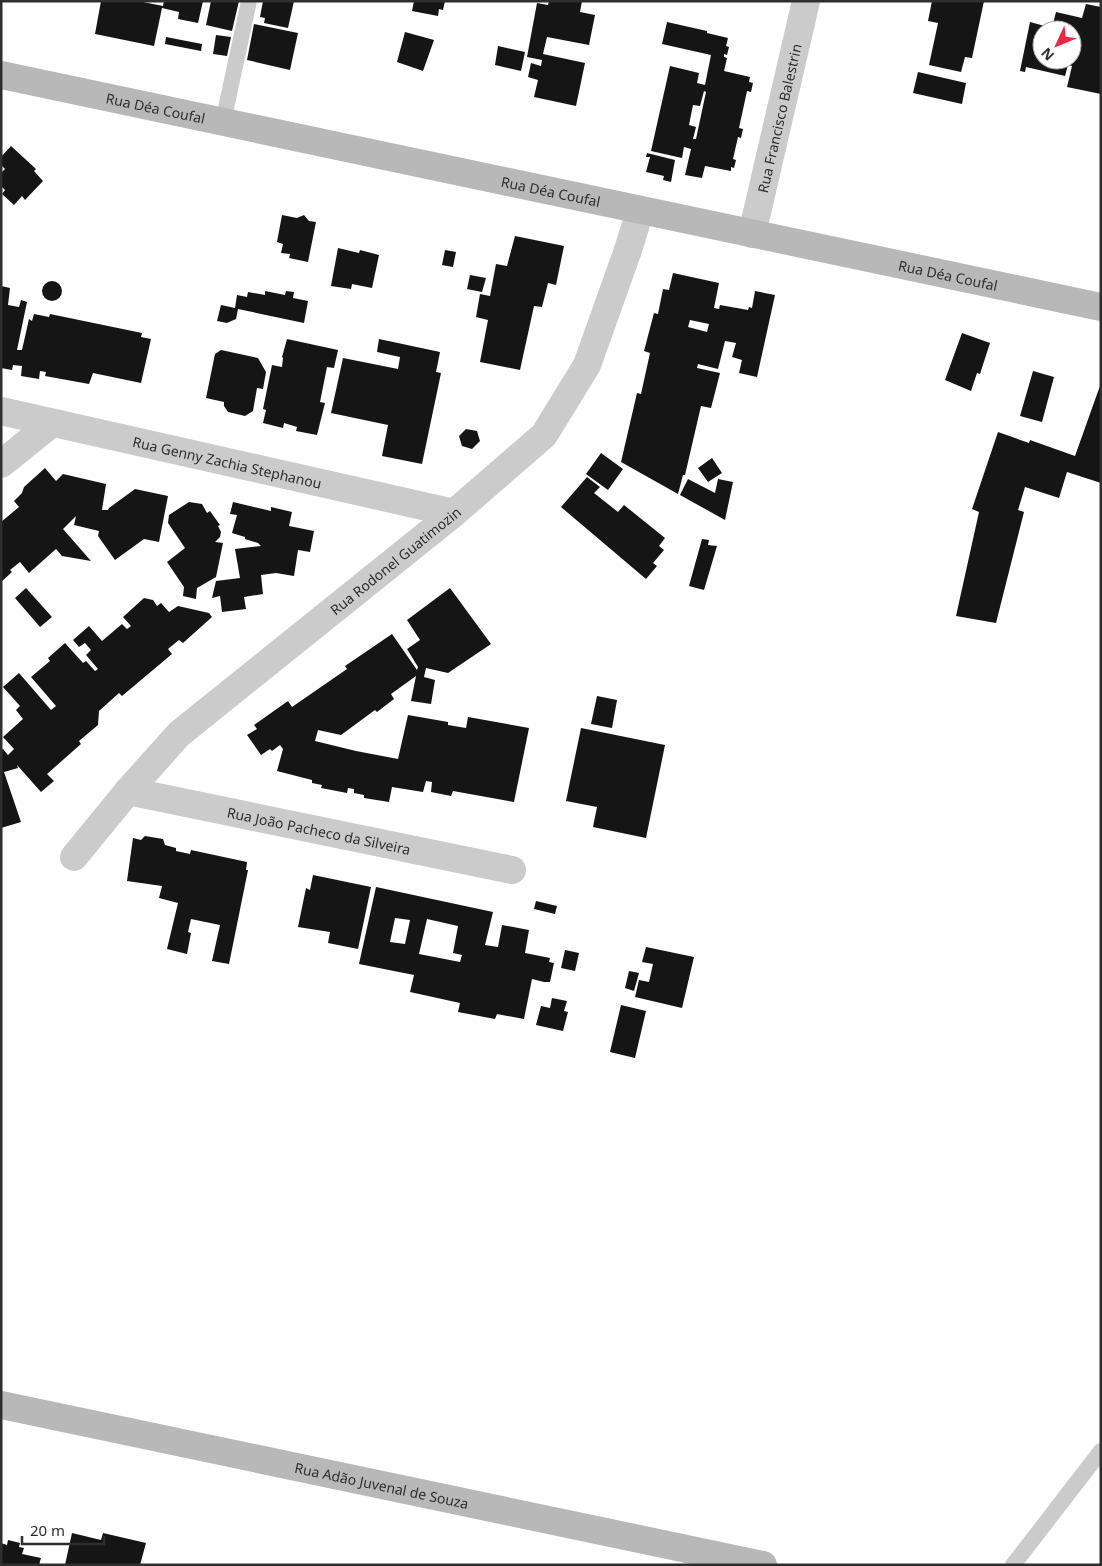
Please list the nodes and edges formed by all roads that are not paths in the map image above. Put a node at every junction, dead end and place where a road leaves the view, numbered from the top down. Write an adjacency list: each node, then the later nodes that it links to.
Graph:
1 (249, 1): 4 (lane)
2 (806, 1): 6 (street, Rua Francisco Balestrin)
3 (1, 75): 4 (main road, Rua Déa Coufal)
4 (223, 122): 5 (main road, Rua Déa Coufal)
5 (640, 211): 6 (main road, Rua Déa Coufal); 11 (street, Rua Rodonel Guatimozin)
6 (752, 234): 7 (main road, Rua Déa Coufal)
7 (1101, 307)
8 (1, 411): 9 (street, Rua Genny Zachia Stephanou)
9 (52, 423): 10 (street); 11 (street, Rua Genny Zachia Stephanou)
10 (1, 464)
11 (454, 513): 12 (street, Rua Rodonel Guatimozin)
12 (128, 791): 13 (street, Rua Rodonel Guatimozin); 14 (street, Rua João Pacheco da Silveira)
13 (74, 858)
14 (512, 870)
15 (1, 1405): 17 (main road, Rua Adão Juvenal de Souza)
16 (1101, 1451): 18 (lane)
17 (763, 1565)
18 (1013, 1565)

